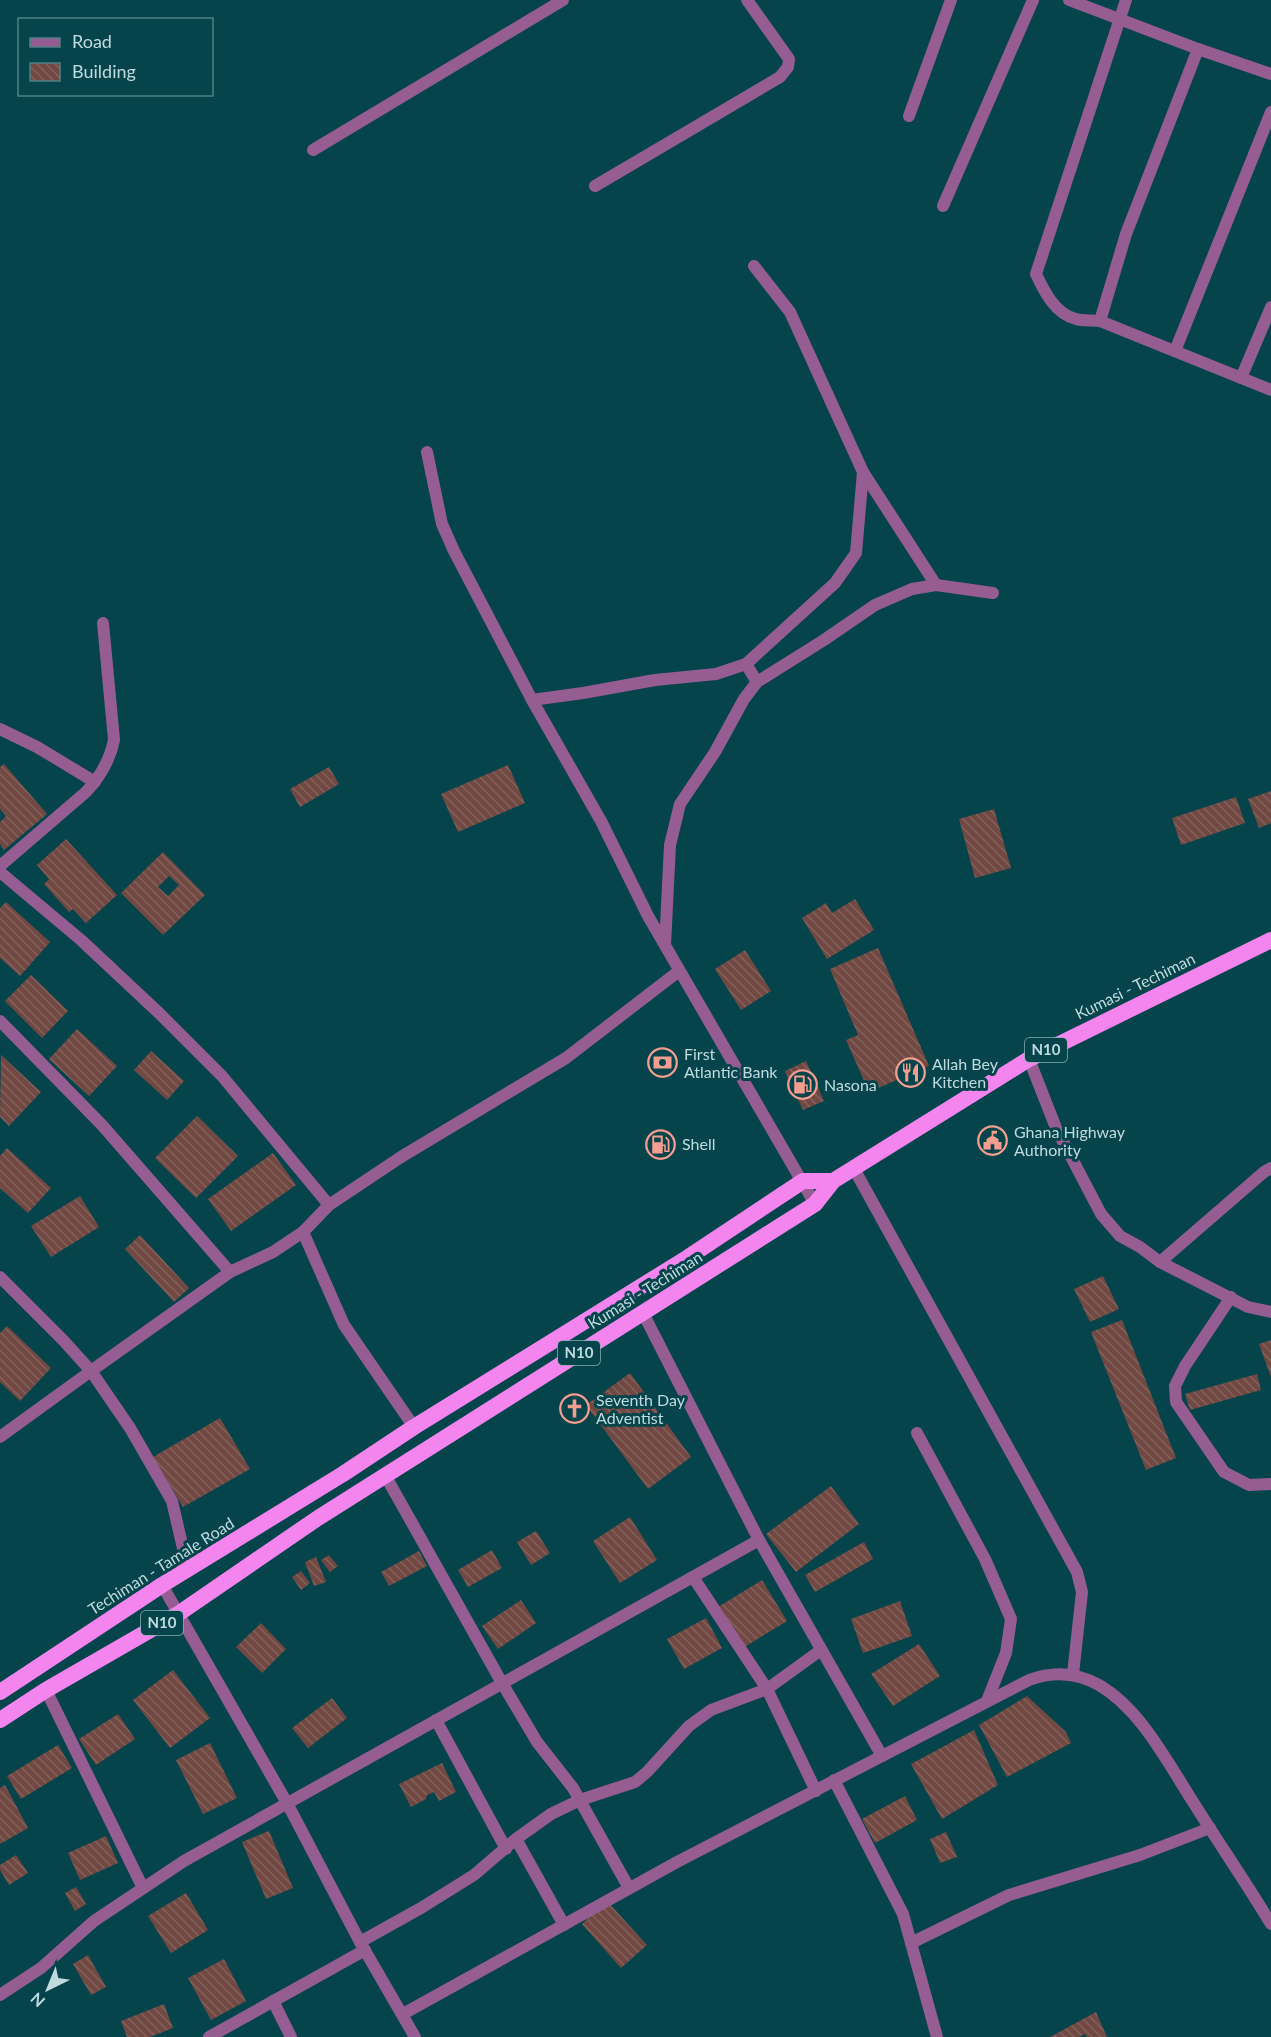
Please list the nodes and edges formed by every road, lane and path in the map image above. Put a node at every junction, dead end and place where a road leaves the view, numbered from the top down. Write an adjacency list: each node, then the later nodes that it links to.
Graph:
1 (563, 0): 12 (street)
2 (747, 0): 13 (street)
3 (951, 0): 11 (street)
4 (1033, 0): 14 (street)
5 (1069, 0): 7 (street)
6 (1126, 0): 7 (street)
7 (1120, 18): 8 (street); 17 (street)
8 (1198, 49): 9 (street); 17 (street)
9 (1271, 74)
10 (1271, 112): 18 (street)
11 (909, 116)
12 (313, 150)
13 (595, 186)
14 (943, 206)
15 (754, 266): 22 (street)
16 (1271, 306): 19 (street)
17 (1100, 321): 18 (street)
18 (1175, 351): 19 (street)
19 (1241, 378): 20 (street)
20 (1271, 390)
21 (428, 452): 28 (street)
22 (863, 472): 23 (street); 26 (street)
23 (936, 585): 24 (street); 27 (street)
24 (993, 593)
25 (103, 622): 30 (street)
26 (746, 664): 27 (street); 28 (street)
27 (757, 682): 34 (street)
28 (532, 700): 34 (street)
29 (0, 729): 30 (street)
30 (95, 782): 31 (street)
31 (0, 866)
32 (0, 872): 43 (street)
33 (1271, 940): 37 (highway, Kumasi - Techiman / N10)
34 (665, 946): 35 (street)
35 (679, 971): 41 (street); 43 (street)
36 (0, 1021): 46 (street)
37 (1029, 1059): 38 (highway, Kumasi - Techiman / N10); 45 (street)
38 (853, 1167): 40 (highway, Kumasi - Techiman / N10); 64 (street)
39 (1271, 1168): 45 (street)
40 (833, 1180): 41 (highway); 42 (highway, Kumasi - Techiman / N10)
41 (803, 1181): 42 (street); 52 (highway, Kumasi - Techiman / N10)
42 (815, 1204): 49 (highway, Kumasi - Techiman / N10)
43 (329, 1205): 44 (street)
44 (303, 1232): 46 (street); 52 (street)
45 (1160, 1262): 48 (street)
46 (230, 1272): 51 (street)
47 (0, 1277): 51 (street)
48 (1231, 1297): 50 (street); 57 (street)
49 (643, 1312): 56 (highway, Kumasi - Techiman / N10); 58 (street)
50 (1271, 1312)
51 (90, 1371): 54 (street); 59 (street)
52 (414, 1427): 55 (highway, Kumasi - Techiman / N10)
53 (917, 1433): 69 (street)
54 (0, 1437)
55 (343, 1474): 59 (highway, Techiman - Tamale Road / N10)
56 (385, 1475): 62 (highway, Kumasi - Techiman / N10); 65 (street)
57 (1271, 1484)
58 (759, 1540): 60 (street); 63 (street)
59 (188, 1570): 61 (highway, Techiman - Tamale Road / N10)
60 (693, 1577): 65 (street); 67 (street)
61 (162, 1586): 62 (street); 66 (highway, Techiman - Tamale Road / N10)
62 (178, 1614): 68 (highway, N10); 77 (street)
63 (821, 1650): 67 (street); 73 (street)
64 (1073, 1674): 69 (street); 78 (street)
65 (502, 1683): 72 (street); 76 (street)
66 (4, 1689): 70 (highway)
67 (767, 1689): 75 (street); 76 (street)
68 (46, 1690): 70 (highway, N10); 80 (street)
69 (987, 1701): 73 (street)
70 (23, 1706): 71 (highway, N10)
71 (0, 1720)
72 (436, 1720): 77 (street); 79 (street)
73 (882, 1756): 74 (street)
74 (834, 1780): 75 (street); 84 (street)
75 (816, 1791): 81 (street)
76 (580, 1800): 79 (street); 81 (street)
77 (287, 1803): 80 (street); 85 (street)
78 (1210, 1828): 83 (street); 84 (street)
79 (511, 1844): 82 (street); 85 (street)
80 (143, 1888): 86 (street)
81 (629, 1888): 82 (street)
82 (564, 1924): 88 (street)
83 (1271, 1924)
84 (911, 1942): 92 (street)
85 (362, 1946): 87 (street); 88 (street)
86 (0, 1995)
87 (273, 2001): 89 (street); 90 (street)
88 (403, 2014): 91 (street)
89 (209, 2037)
90 (291, 2037)
91 (415, 2037)
92 (937, 2037)

